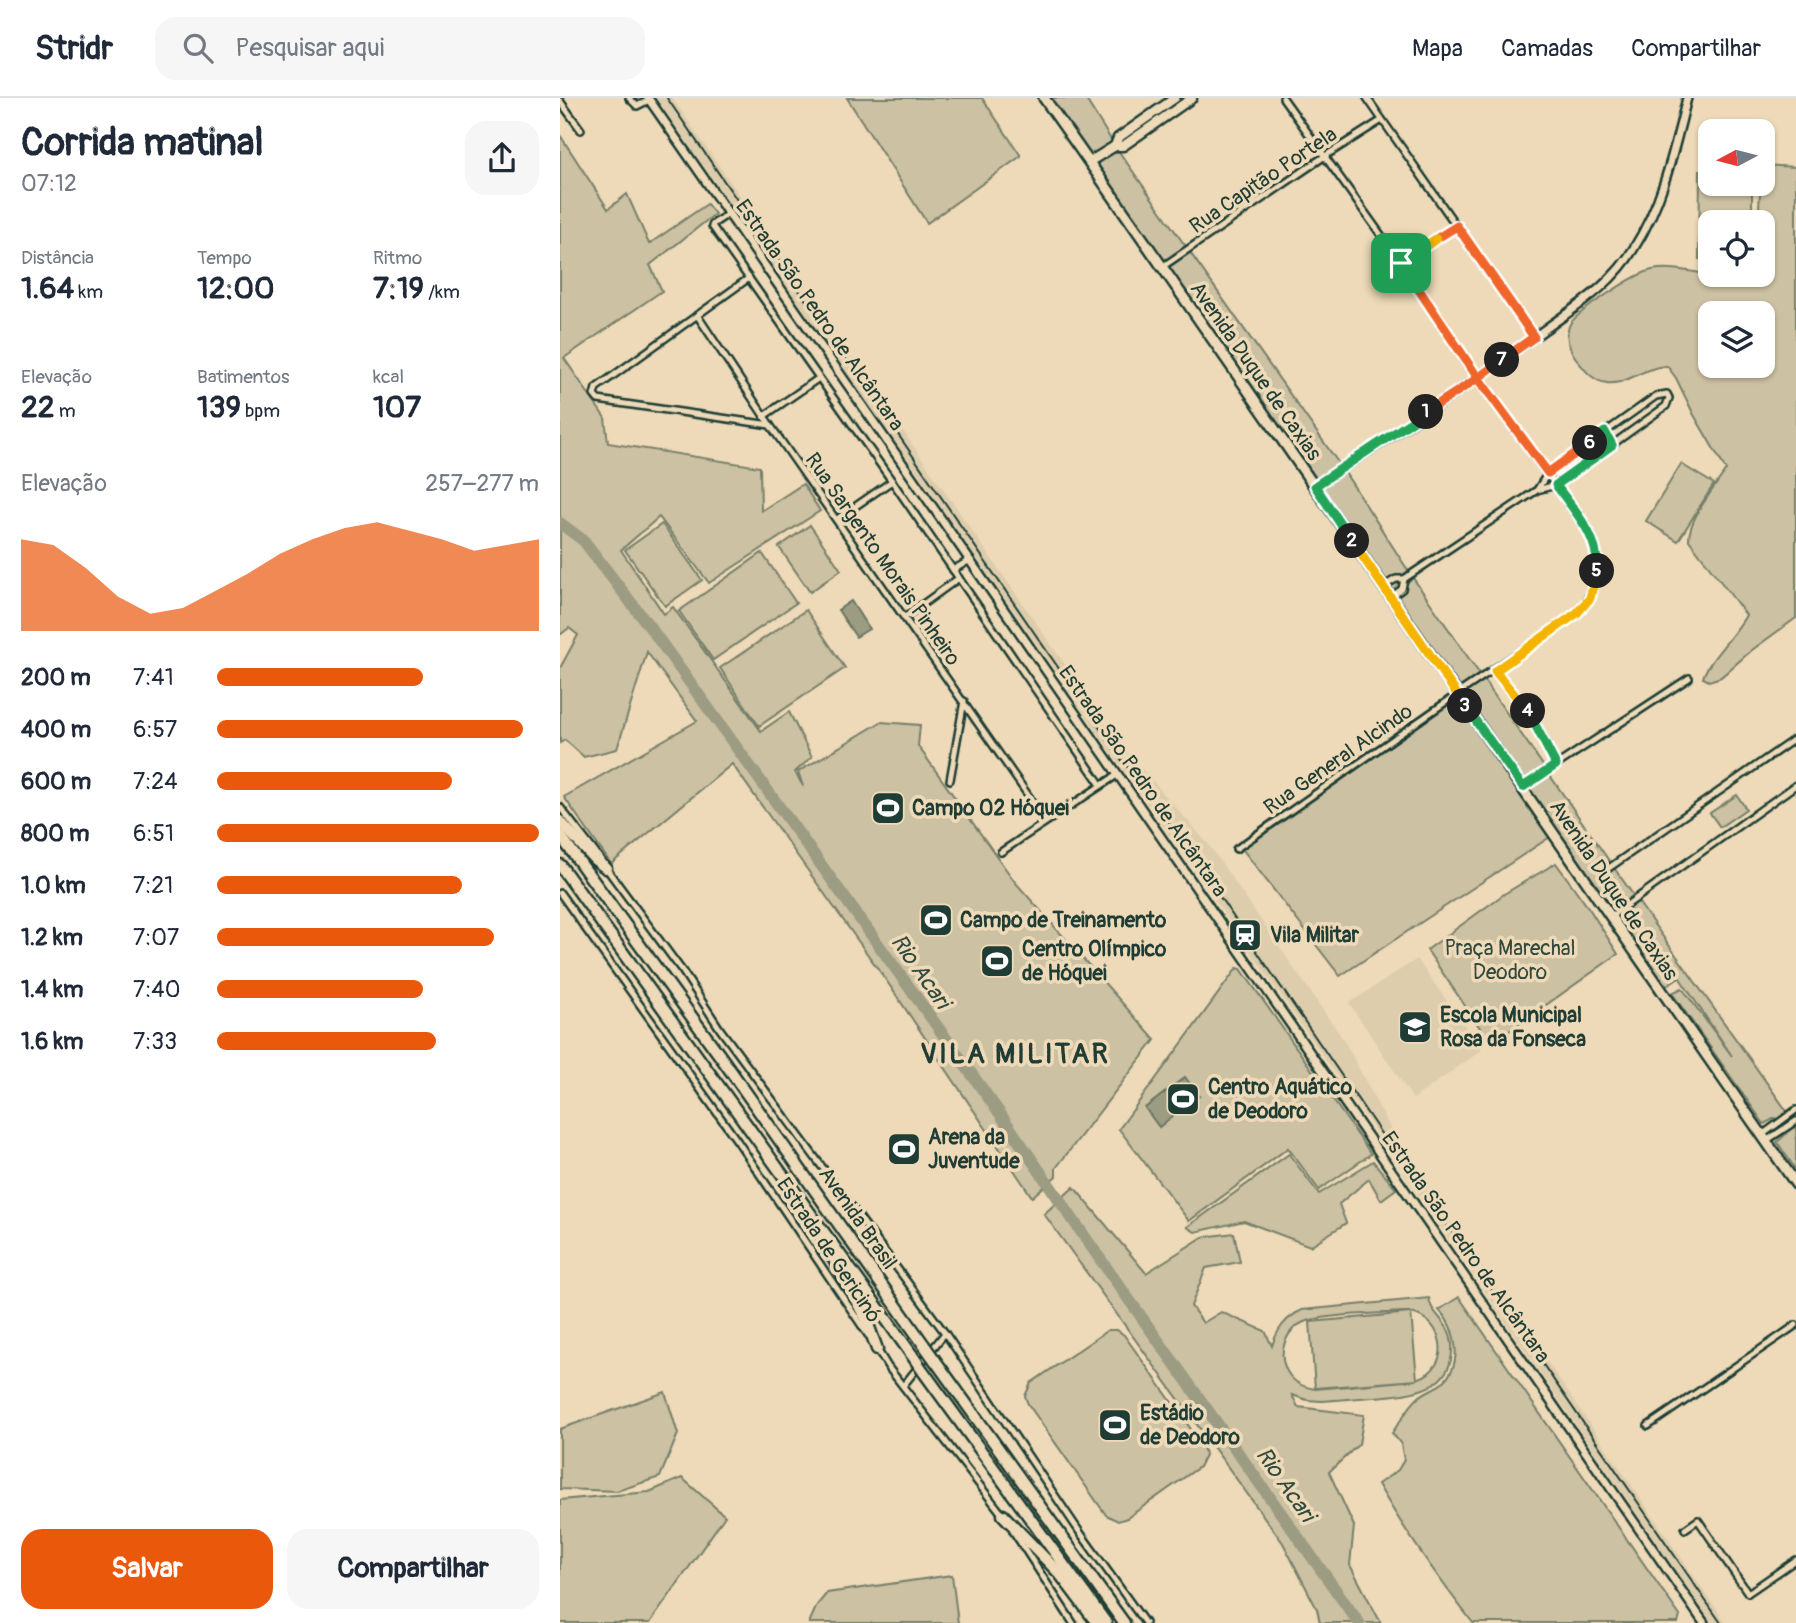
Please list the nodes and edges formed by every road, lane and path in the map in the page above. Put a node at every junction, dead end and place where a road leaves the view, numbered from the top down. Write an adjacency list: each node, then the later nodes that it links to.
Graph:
1 (629, 98): 8 (street)
2 (1044, 98): 14 (main road, Avenida Duque de Caxias)
3 (1175, 98): 12 (main road)
4 (1192, 98): 12 (main road)
5 (1283, 98): 13 (street)
6 (1367, 98): 10 (street)
7 (1687, 98): 21 (street)
8 (648, 99): 15 (street, Estrada São Pedro de Alcântara)
9 (560, 101): 11 (street)
10 (1382, 120): 13 (street, Rua Capitão Portela); 16 (street)
11 (581, 130)
12 (1115, 146): 14 (main road)
13 (1325, 156): 17 (street); 18 (street, Rua Capitão Portela)
14 (1089, 162): 18 (main road, Avenida Duque de Caxias)
15 (728, 214): 19 (street); 34 (street, Estrada São Pedro de Alcântara)
16 (1457, 226): 17 (street); 21 (street)
17 (1401, 263): 23 (street)
18 (1162, 267): 31 (main road, Avenida Duque de Caxias)
19 (749, 278): 20 (street); 22 (street)
20 (697, 315): 24 (street, Rua Sargento Morais Pinheiro); 25 (street)
21 (1534, 337): 23 (street)
22 (820, 378): 24 (street); 29 (street)
23 (1478, 378): 28 (street); 31 (street)
24 (764, 416): 25 (street, Rua Sargento Morais Pinheiro)
25 (769, 425): 33 (street, Rua Sargento Morais Pinheiro)
26 (1605, 432): 27 (street); 27 (street); 28 (street)
27 (1612, 445): 30 (street)
28 (1548, 473): 30 (street); 32 (street)
29 (892, 481): 33 (street); 35 (street)
30 (1556, 485): 32 (street); 41 (street)
31 (1315, 486): 38 (main road, Avenida Duque de Caxias)
32 (1537, 491): 37 (street)
33 (837, 519): 40 (street, Rua Sargento Morais Pinheiro)
34 (970, 560): 35 (street); 47 (street, Estrada São Pedro de Alcântara)
35 (953, 570): 36 (street)
36 (959, 578): 40 (street); 49 (street)
37 (1404, 579): 38 (street); 39 (street)
38 (1384, 586): 39 (main road, Avenida Duque de Caxias)
39 (1391, 597): 43 (main road, Avenida Duque de Caxias)
40 (905, 617): 44 (street, Rua Sargento Morais Pinheiro)
41 (1495, 671): 43 (street); 46 (street)
42 (1689, 678): 46 (street)
43 (1457, 694): 51 (main road, Avenida Duque de Caxias); 56 (street, Rua General Alcindo)
44 (964, 701): 48 (street); 54 (street, Rua Sargento Morais Pinheiro)
45 (1796, 738): 60 (street)
46 (1556, 765): 51 (street)
47 (1117, 775): 49 (street); 76 (street, Estrada São Pedro de Alcântara)
48 (950, 780)
49 (1101, 785): 54 (street)
50 (1796, 785): 62 (street)
51 (1523, 787): 62 (main road, Avenida Duque de Caxias)
52 (560, 807): 59 (street)
53 (560, 821): 59 (highway)
54 (1046, 821): 57 (street)
55 (560, 835): 80 (highway, Avenida Brasil, bridge)
56 (1237, 849)
57 (1001, 852)
58 (560, 865): 67 (highway, Avenida Brasil)
59 (606, 868): 69 (street)
60 (1606, 870)
61 (560, 893): 70 (street, Estrada de Gericinó)
62 (1609, 918): 65 (main road, Avenida Duque de Caxias)
63 (1796, 1110): 65 (street)
64 (1796, 1121): 65 (street)
65 (1764, 1138): 66 (main road, Avenida Duque de Caxias)
66 (1796, 1184)
67 (811, 1215): 70 (highway); 79 (highway, Avenida Brasil, bridge)
68 (1796, 1325): 72 (street)
69 (945, 1333): 71 (street); 81 (street)
70 (877, 1349): 71 (street, Estrada de Gericinó)
71 (903, 1386): 73 (street, Estrada de Gericinó)
72 (1648, 1426)
73 (1003, 1515): 77 (street, Estrada de Gericinó); 78 (highway)
74 (1685, 1530): 75 (street)
75 (1796, 1560)
76 (1702, 1622)
77 (1073, 1623)
78 (1097, 1623)
79 (1106, 1623)
80 (1124, 1623)
81 (1145, 1623)

